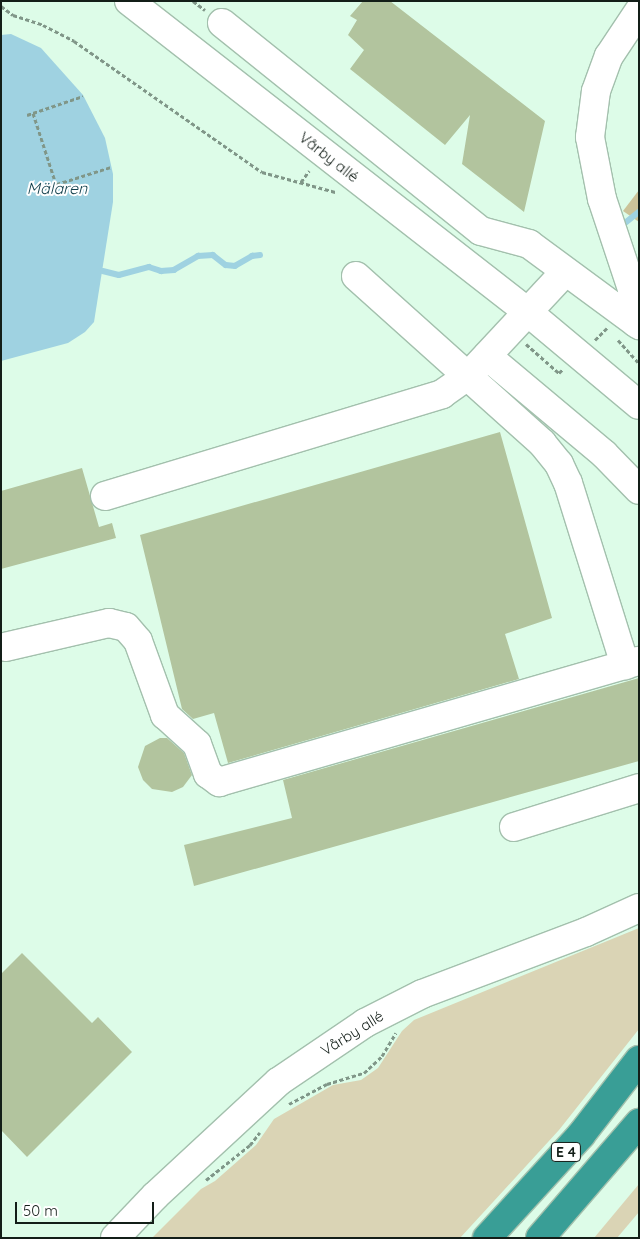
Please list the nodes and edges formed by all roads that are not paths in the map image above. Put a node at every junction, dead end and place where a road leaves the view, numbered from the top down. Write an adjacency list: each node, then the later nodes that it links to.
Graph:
1 (129, 1): 6 (street, Vårby allé)
2 (637, 16): 7 (street)
3 (222, 23): 4 (street)
4 (565, 272): 6 (street); 7 (street)
5 (356, 276): 9 (street)
6 (520, 322): 8 (street); 10 (street, Vårby allé)
7 (638, 324)
8 (487, 356): 9 (street); 11 (street)
9 (468, 376): 12 (street); 14 (street)
10 (639, 405)
11 (639, 490)
12 (105, 496)
13 (5, 647): 14 (street)
14 (632, 663)
15 (639, 788): 16 (street)
16 (514, 827)
17 (639, 908): 20 (street, Vårby allé)
18 (639, 1060): 21 (highway, E 4)
19 (639, 1123): 22 (highway, E 4)
20 (115, 1238)
21 (487, 1238)
22 (540, 1238)

